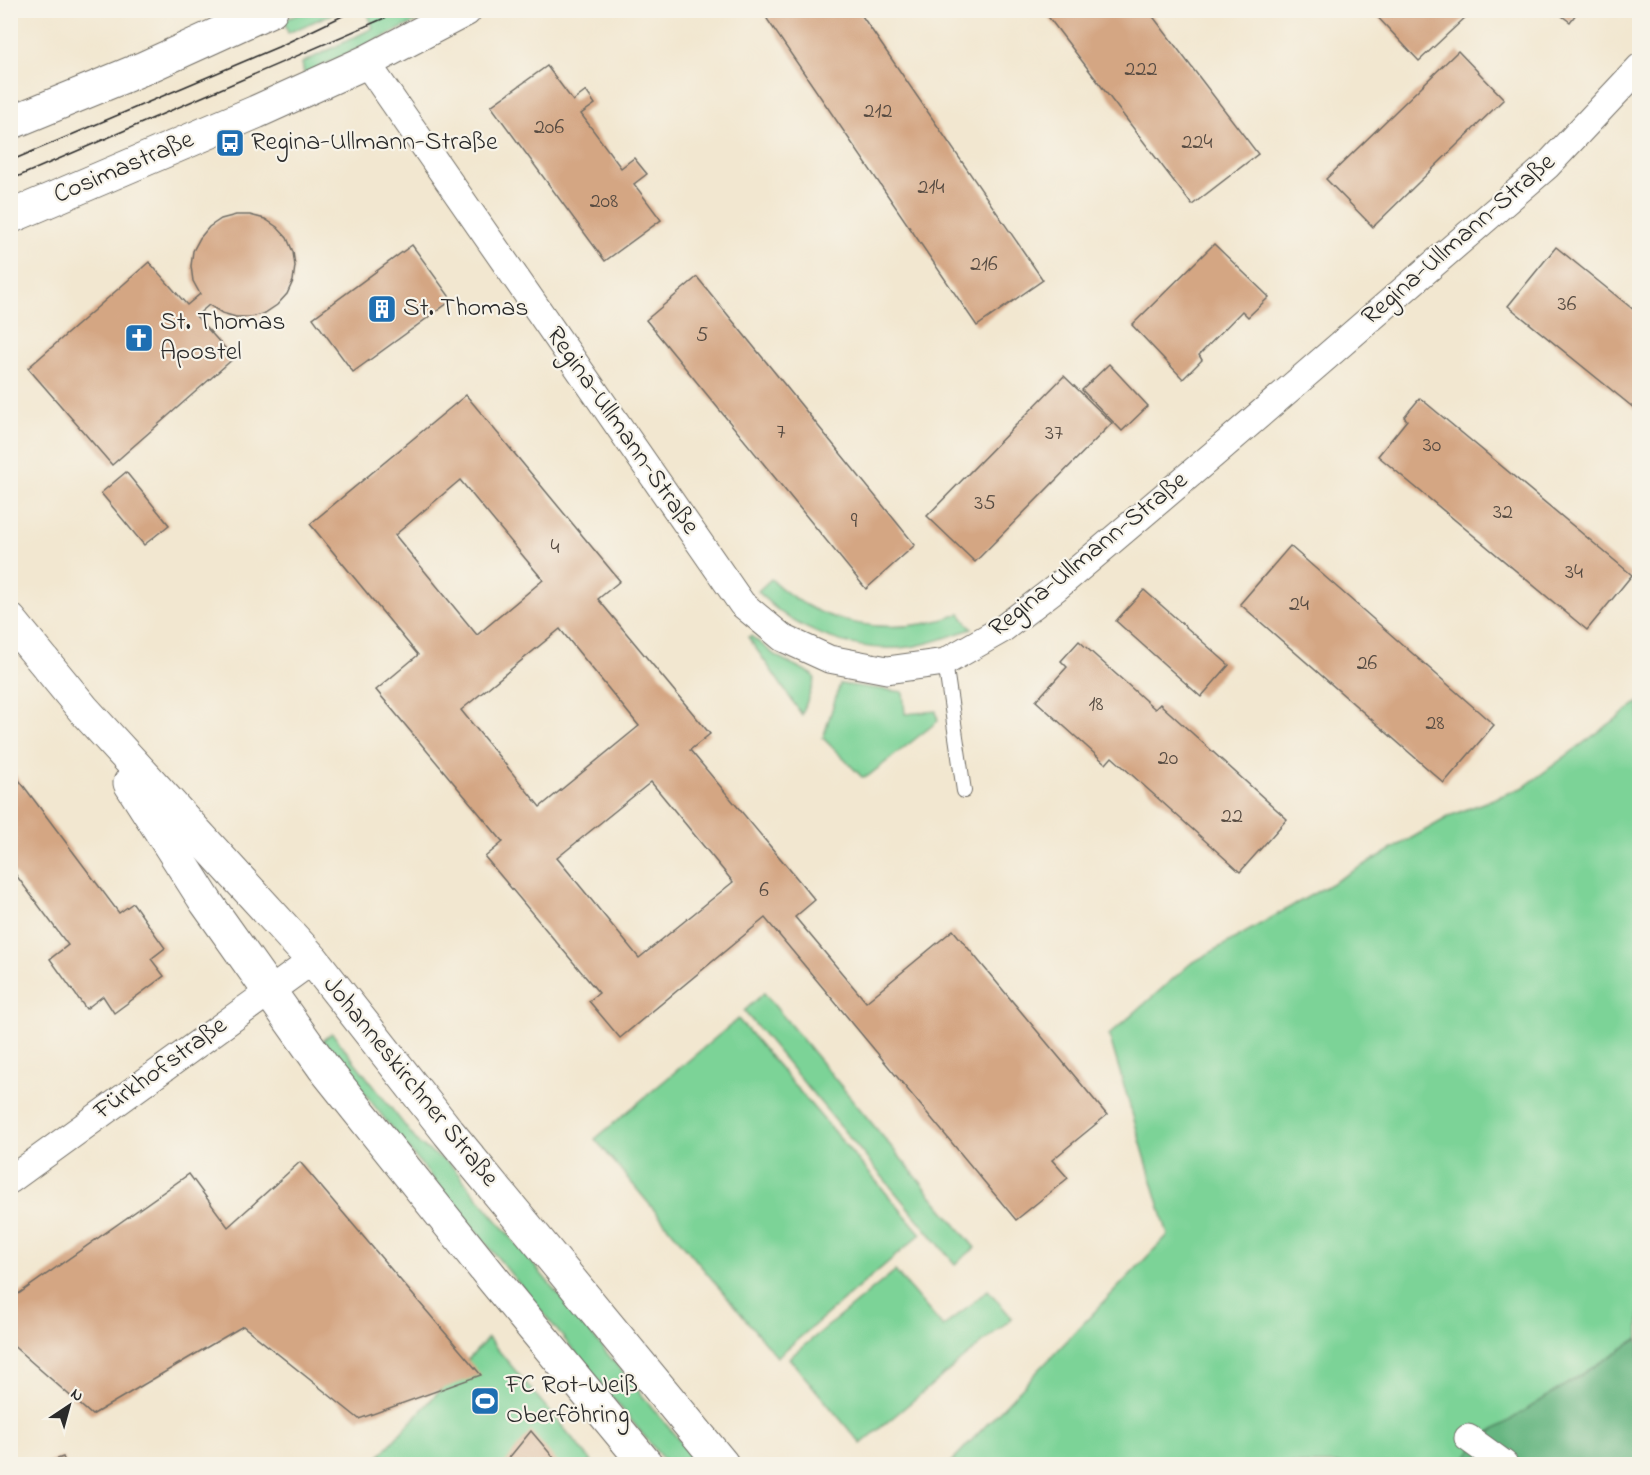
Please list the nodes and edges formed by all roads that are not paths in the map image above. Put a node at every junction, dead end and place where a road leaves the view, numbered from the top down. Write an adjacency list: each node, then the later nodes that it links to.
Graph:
1 (272, 10): 5 (main road)
2 (465, 10): 3 (main road, Cosimastraße)
3 (366, 62): 6 (main road, Cosimastraße); 8 (street, Regina-Ullmann-Straße)
4 (1640, 67): 8 (street, Regina-Ullmann-Straße)
5 (10, 123)
6 (10, 217)
7 (10, 621): 9 (main road, Johanneskirchner Straße)
8 (945, 662): 10 (lane)
9 (84, 710): 11 (main road, Johanneskirchner Straße); 12 (main road, Johanneskirchner Straße)
10 (964, 791)
11 (313, 960): 12 (street, Fürkhofstraße); 16 (main road, Johanneskirchner Straße)
12 (268, 992): 13 (street, Fürkhofstraße); 15 (main road, Johanneskirchner Straße)
13 (10, 1180)
14 (1468, 1438): 17 (street)
15 (646, 1464)
16 (722, 1464)
17 (1504, 1464)

